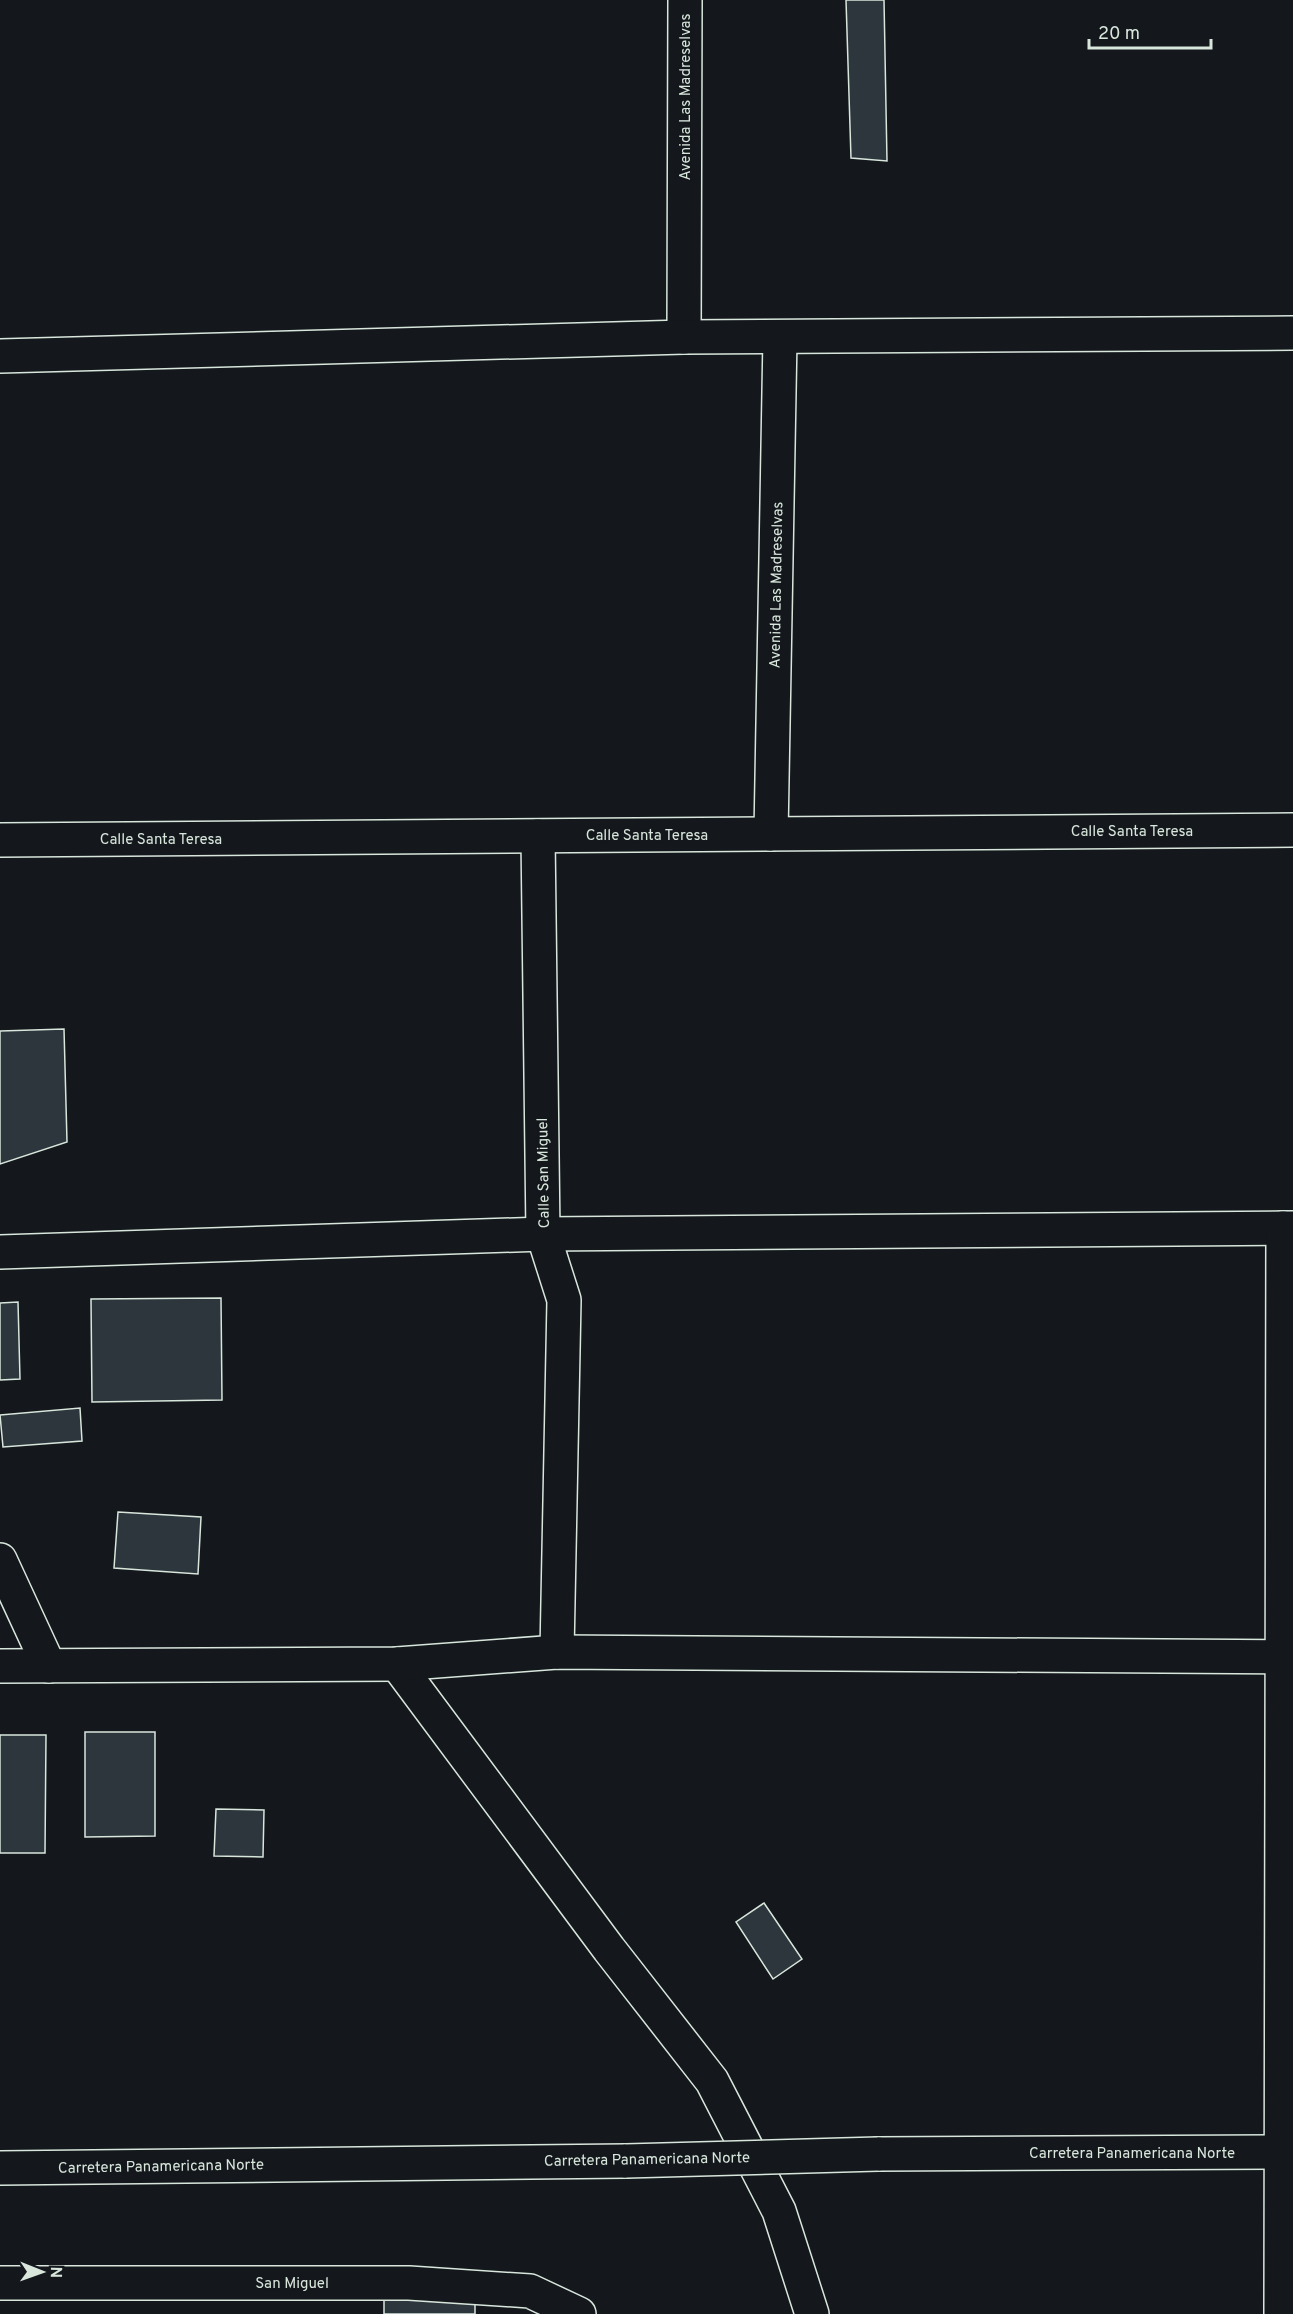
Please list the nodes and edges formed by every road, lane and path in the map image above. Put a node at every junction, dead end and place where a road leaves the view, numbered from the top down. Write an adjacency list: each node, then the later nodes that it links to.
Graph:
1 (685, 0): 3 (main road, Avenida Las Madreselvas)
2 (1293, 333): 4 (main road)
3 (684, 337): 4 (main road); 5 (main road)
4 (780, 337): 7 (main road, Avenida Las Madreselvas)
5 (0, 356)
6 (1293, 830): 7 (main road, Calle Santa Teresa)
7 (771, 834): 8 (main road, Calle Santa Teresa)
8 (538, 836): 9 (main road, Calle Santa Teresa); 11 (main road, Calle San Miguel)
9 (0, 840)
10 (1288, 1228): 11 (main road); 15 (main road)
11 (543, 1234): 12 (main road); 14 (main road, Calle San Miguel)
12 (0, 1252)
13 (0, 1560): 18 (main road)
14 (557, 1652): 15 (main road); 16 (main road)
15 (1288, 1657): 19 (main road)
16 (397, 1664): 18 (main road); 24 (main road)
17 (0, 1666): 18 (main road)
18 (49, 1666)
19 (1288, 2152): 20 (main road, Carretera Panamericana Norte, bridge); 21 (main road)
20 (0, 2168)
21 (1287, 2240): 25 (main road)
22 (0, 2283): 23 (main road, San Miguel)
23 (579, 2314)
24 (812, 2314)
25 (1281, 2314)

